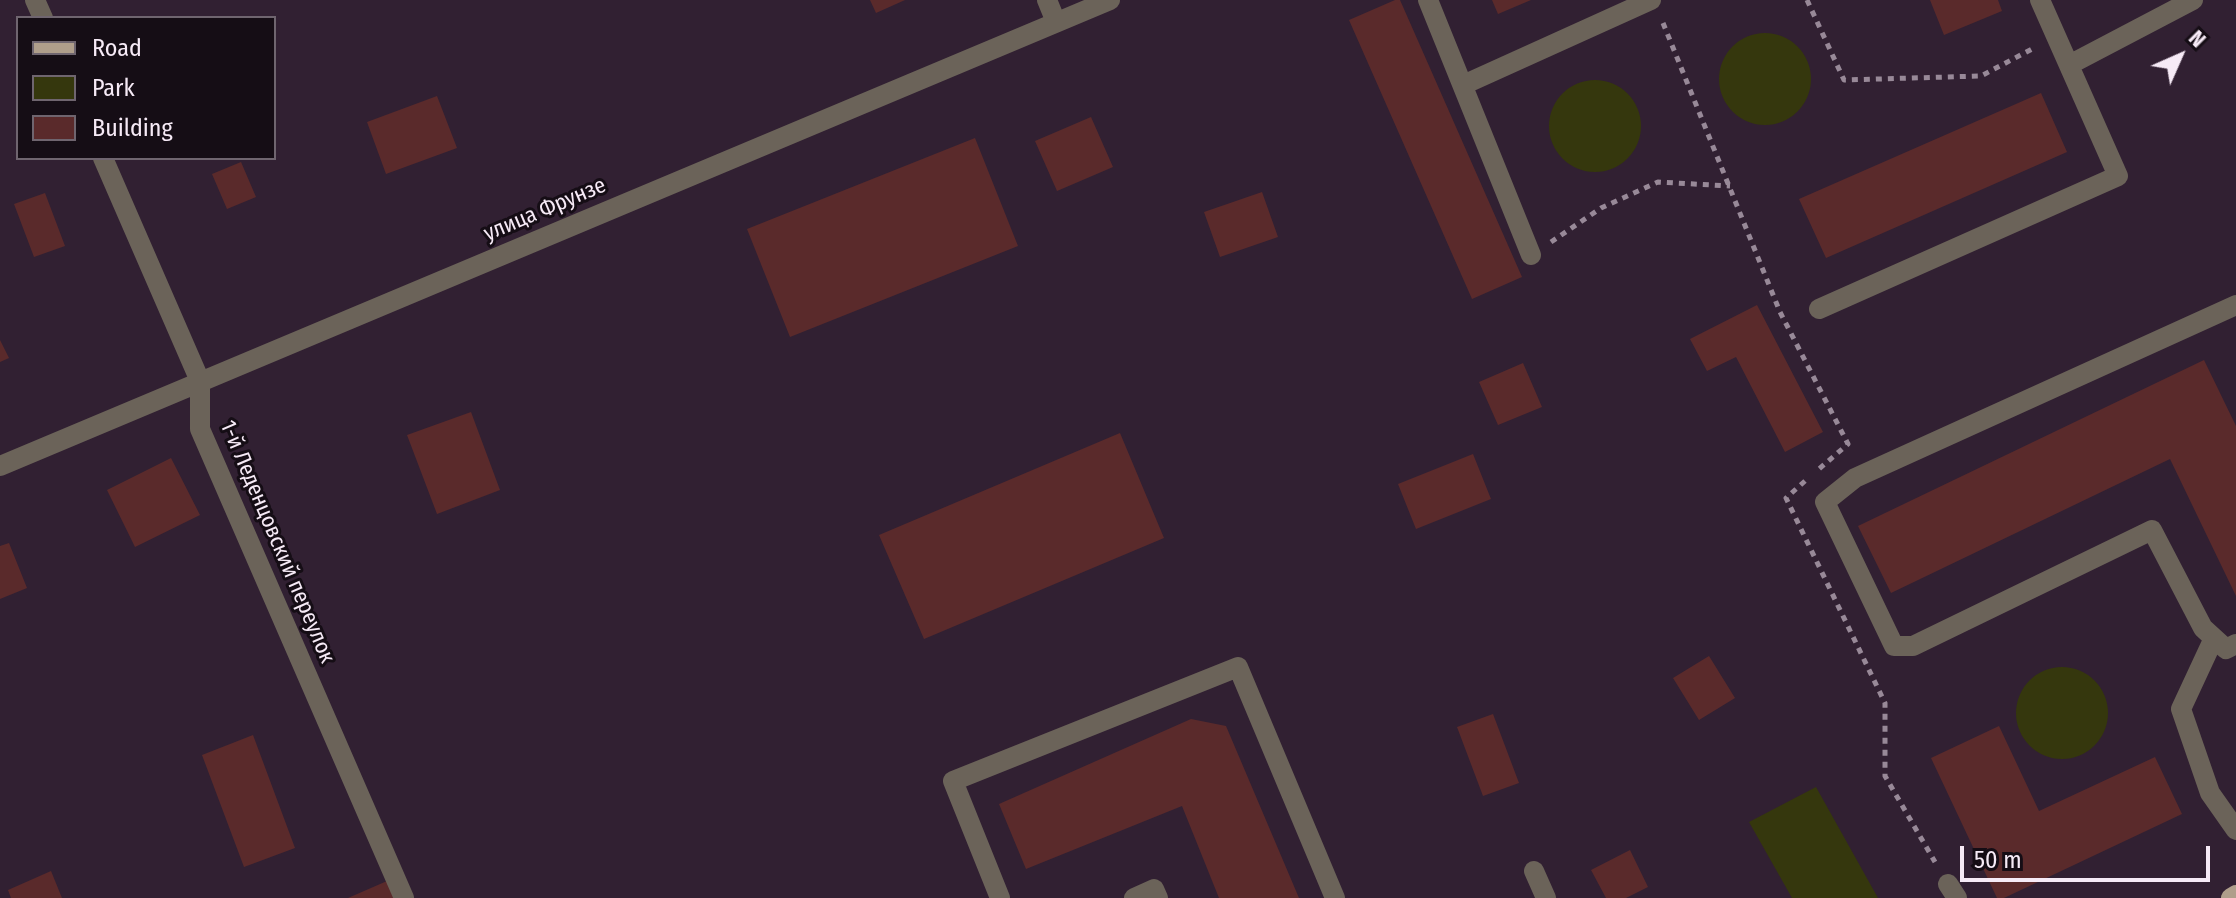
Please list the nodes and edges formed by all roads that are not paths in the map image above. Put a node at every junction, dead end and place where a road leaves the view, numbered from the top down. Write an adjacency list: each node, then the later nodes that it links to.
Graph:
1 (1047, 0): 7 (street)
2 (1110, 0): 7 (street, улица Фрунзе)
3 (1428, 0): 9 (street)
4 (2040, 0): 8 (street)
5 (2193, 0): 8 (street)
6 (1656, 7): 9 (street)
7 (1056, 22): 14 (street, улица Фрунзе)
8 (2069, 65): 13 (street)
9 (1463, 85): 11 (street)
10 (104, 160): 14 (street, 1-й Леденцовский переулок)
11 (1531, 255)
12 (2236, 305): 16 (street)
13 (1819, 309)
14 (200, 381): 15 (street, улица Фрунзе); 21 (street, 1-й Леденцовский переулок)
15 (0, 466)
16 (2214, 638): 17 (street); 18 (street)
17 (2236, 644)
18 (2236, 830)
19 (1534, 871): 26 (street)
20 (2236, 895): 27 (main road)
21 (404, 898)
22 (1000, 898): 25 (street)
23 (1134, 898): 24 (street)
24 (1158, 898)
25 (1335, 898)
26 (1546, 898)
27 (2231, 898)

